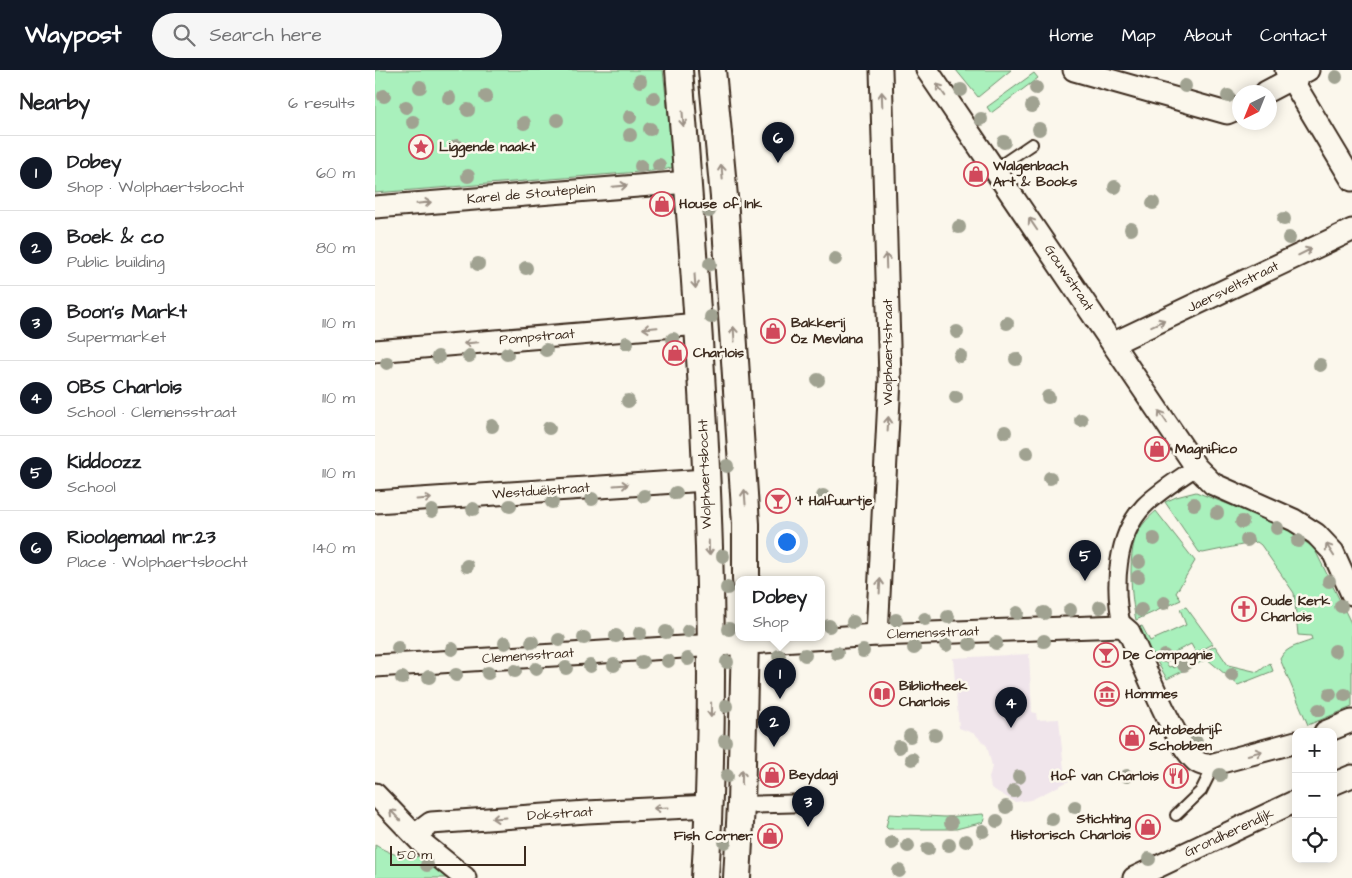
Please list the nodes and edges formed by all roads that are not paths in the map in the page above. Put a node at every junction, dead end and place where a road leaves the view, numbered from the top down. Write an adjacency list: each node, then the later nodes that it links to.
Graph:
1 (679, 70): 12 (street, Wolphaertsbocht, one-way to 12)
2 (712, 70): 21 (street, one-way to 2)
3 (881, 70): 24 (street, Wolphaertstraat, one-way to 3)
4 (927, 70): 10 (street, Gouwstraat, one-way to 4)
5 (1074, 70): 8 (street)
6 (1295, 73): 7 (street); 11 (street)
7 (1277, 85)
8 (1232, 111)
9 (1032, 144): 10 (lane)
10 (995, 170): 16 (street, Gouwstraat, one-way to 10)
11 (1352, 180)
12 (688, 182): 13 (street, Karel de Stouteplein, one-way to 12); 15 (street, Wolphaertsbocht, one-way to 15)
13 (375, 207)
14 (1352, 230): 16 (street, Jaersveltstraat, one-way to 14)
15 (699, 324): 17 (street, Pompstraat, one-way to 17); 19 (street, Wolphaertsbocht)
16 (1114, 344): 18 (street, Gouwstraat, one-way to 16)
17 (375, 351)
18 (1196, 466): 22 (street, Gouwstraat, one-way to 18); 23 (street)
19 (706, 480): 20 (street, Westduëlstraat, one-way to 19); 27 (street, Wolphaertsbocht, one-way to 27)
20 (375, 502)
21 (746, 576)
22 (1352, 594)
23 (1126, 628): 24 (street, Clemensstraat); 32 (street)
24 (877, 635): 25 (street, Clemensstraat)
25 (825, 637)
26 (745, 641): 27 (street, Clemensstraat); 38 (street, one-way to 26)
27 (712, 644): 28 (street, Clemensstraat); 39 (street, Wolphaertsbocht, one-way to 39)
28 (375, 666)
29 (1352, 721): 30 (street)
30 (1335, 728)
31 (1292, 743): 32 (street, one-way to 31)
32 (1214, 764): 40 (lane)
33 (1352, 776): 34 (street)
34 (1337, 782)
35 (375, 794): 41 (street, one-way to 35)
36 (811, 803): 38 (street)
37 (1292, 803): 45 (street, Grondherendijk)
38 (741, 805): 44 (street)
39 (710, 806): 41 (street, Dokstraat, one-way to 41); 43 (street, Wolphaertsbocht)
40 (1176, 815)
41 (415, 836): 42 (street)
42 (465, 878)
43 (705, 878)
44 (737, 878)
45 (1134, 878)

